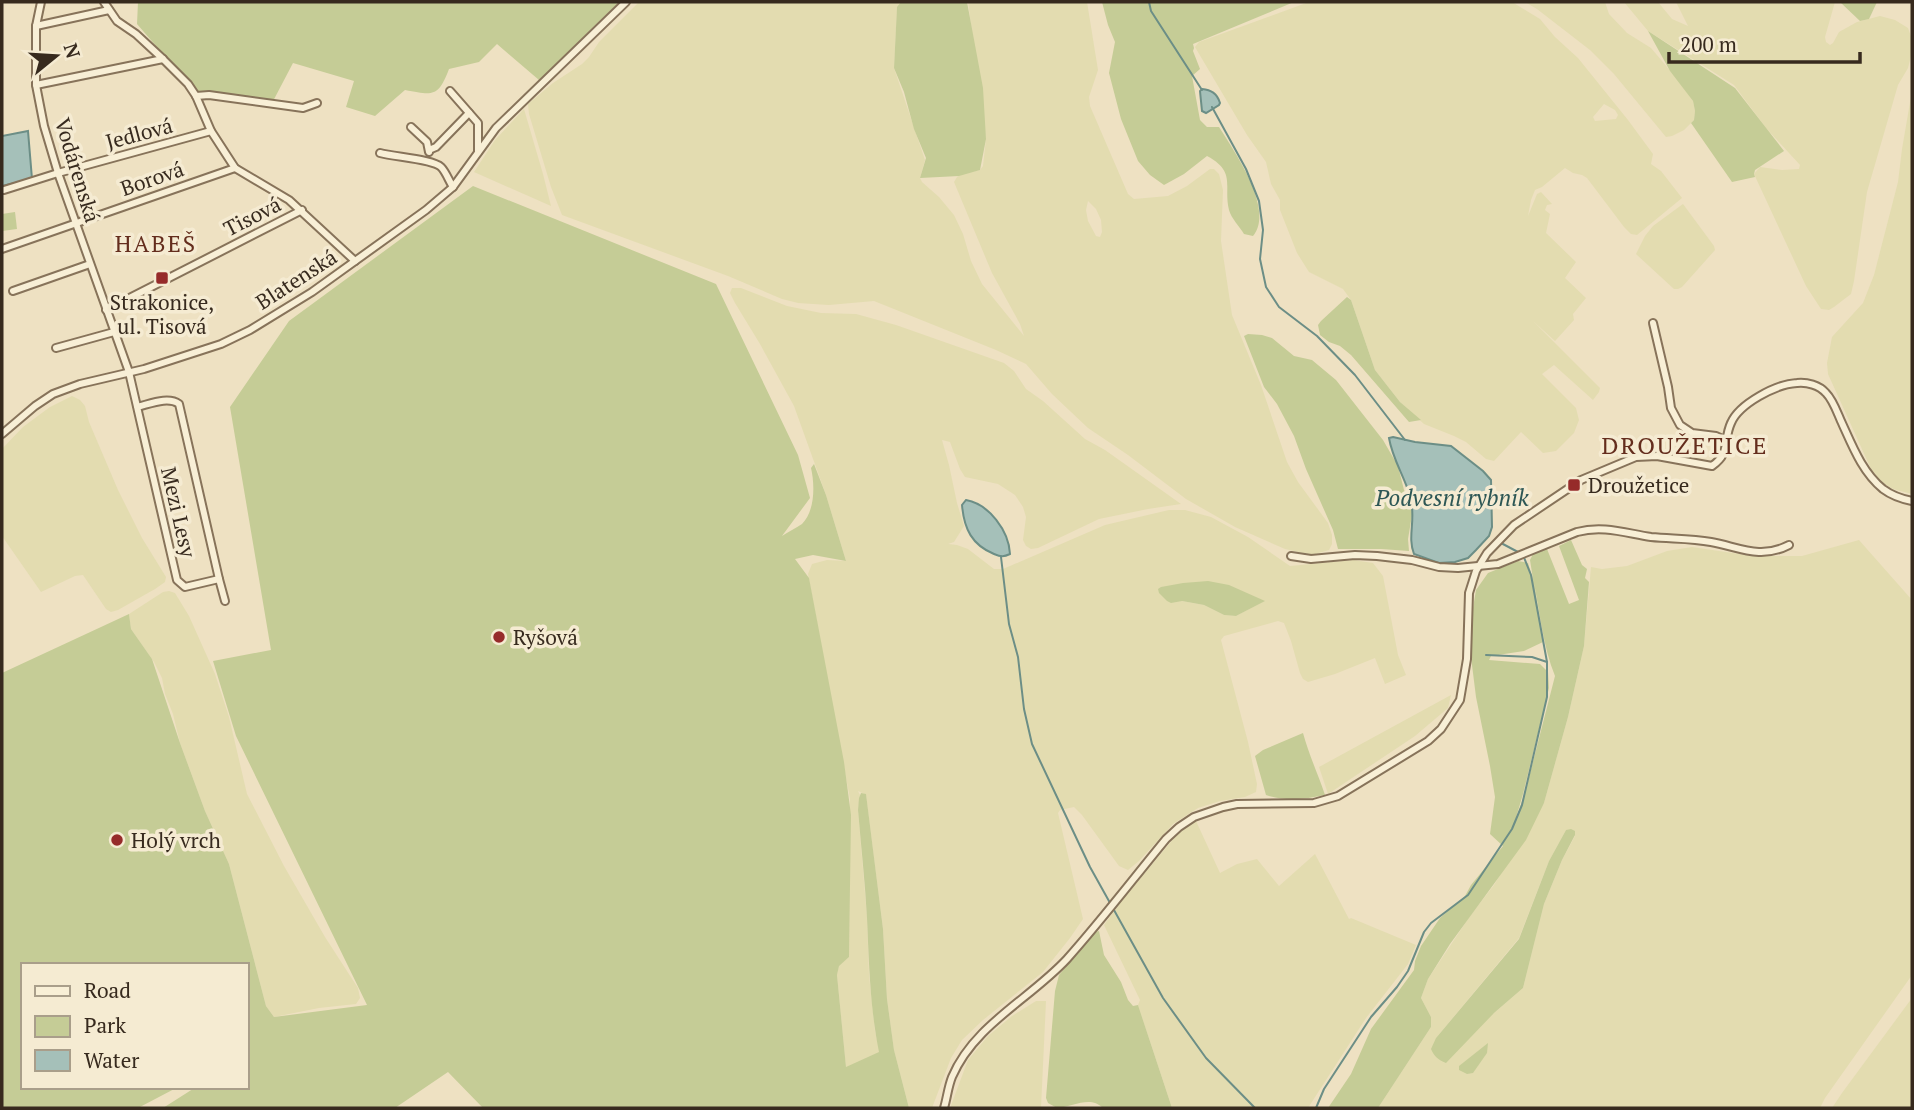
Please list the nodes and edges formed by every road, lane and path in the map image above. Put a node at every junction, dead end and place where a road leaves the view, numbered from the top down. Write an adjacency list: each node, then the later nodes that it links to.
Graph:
1 (41, 2): 5 (street, Vodárenská)
2 (104, 2): 4 (street)
3 (626, 2): 16 (street, Blatenská)
4 (109, 10): 5 (street); 6 (street)
5 (36, 26): 7 (street, Vodárenská)
6 (163, 58): 7 (street); 9 (street)
7 (36, 85): 19 (street, Vodárenská)
8 (450, 91): 11 (street)
9 (196, 96): 10 (street); 13 (street)
10 (317, 103)
11 (469, 113): 14 (street); 16 (street)
12 (411, 127): 14 (street)
13 (211, 131): 18 (street); 19 (street, Jedlová)
14 (429, 150): 17 (street)
15 (380, 153): 17 (street)
16 (478, 154): 20 (street, Blatenská)
17 (427, 161): 20 (street)
18 (235, 168): 22 (street); 23 (street, Borová)
19 (58, 173): 21 (street, Jedlová); 23 (street, Vodárenská)
20 (453, 187): 25 (street, Blatenská)
21 (4, 190)
22 (302, 211): 25 (street); 28 (street, Tisová)
23 (75, 223): 24 (street, Borová); 26 (street, Vodárenská)
24 (2, 249)
25 (355, 261): 32 (street, Blatenská)
26 (90, 264): 27 (street); 28 (street, Vodárenská)
27 (13, 291)
28 (106, 310): 30 (street, Vodárenská)
29 (1653, 323): 35 (street)
30 (114, 332): 31 (street); 32 (street, Vodárenská)
31 (56, 348)
32 (129, 372): 33 (street, Mezi Lesy); 34 (street, Blatenská)
33 (137, 407): 40 (street, Mezi Lesy); 40 (street, Mezi Lesy)
34 (2, 434)
35 (1727, 441): 36 (street); 39 (street)
36 (1912, 501)
37 (1789, 544): 39 (street)
38 (1291, 556): 39 (street)
39 (1479, 565): 42 (street)
40 (219, 579): 41 (street, Mezi Lesy)
41 (225, 601)
42 (944, 1108)

